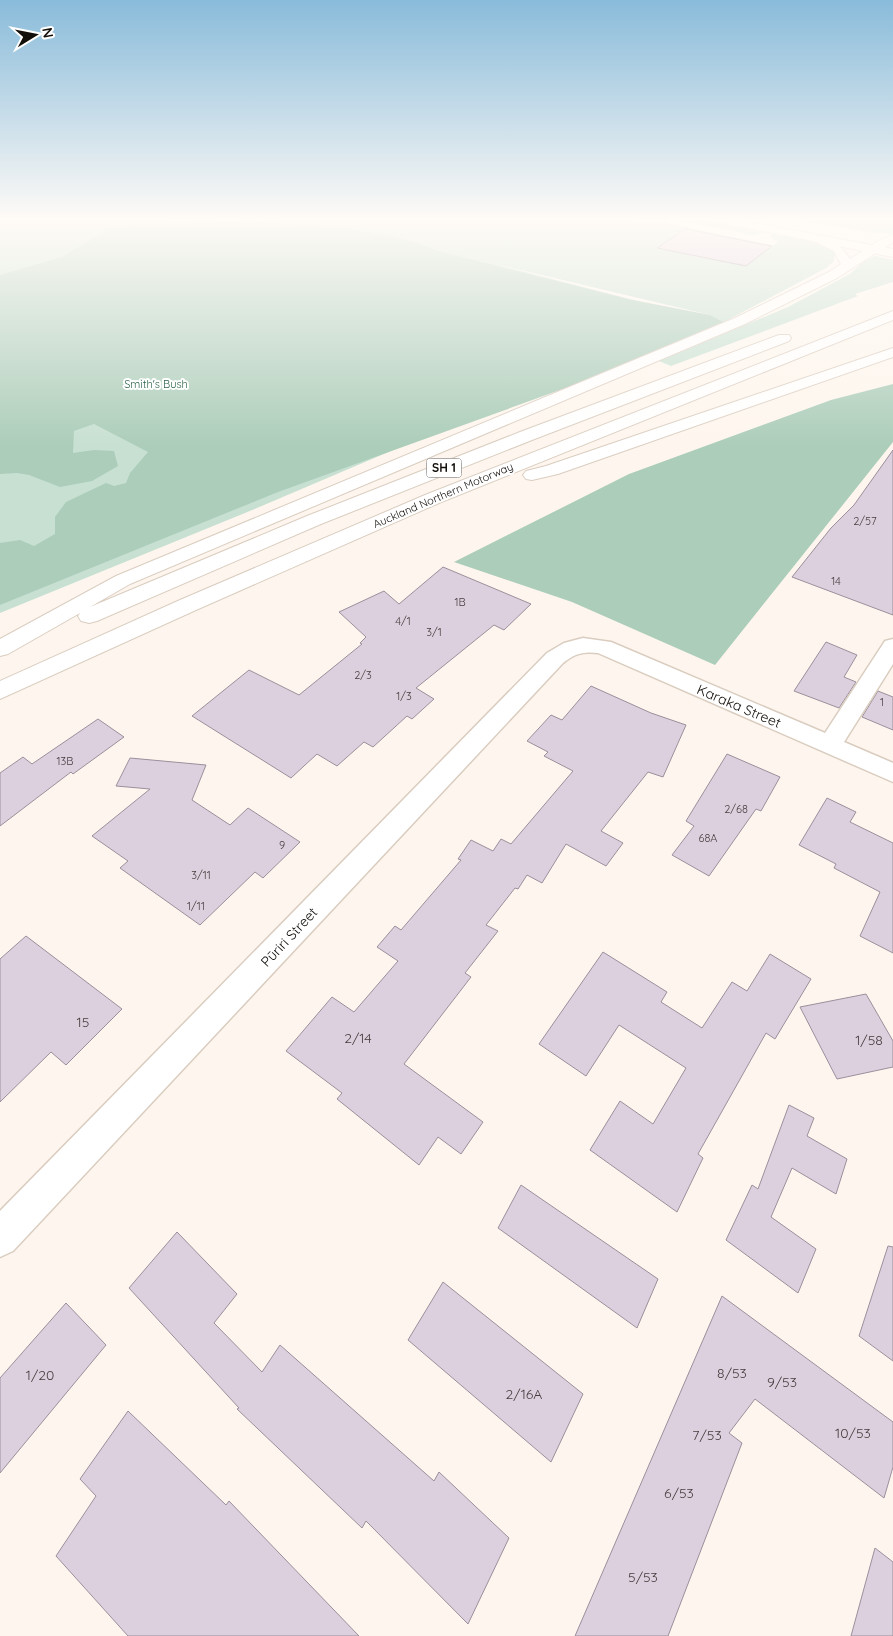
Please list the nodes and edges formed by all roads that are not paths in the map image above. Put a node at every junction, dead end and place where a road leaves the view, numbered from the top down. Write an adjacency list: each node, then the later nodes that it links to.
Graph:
1 (797, 294): 8 (main road)
2 (893, 315): 5 (main road, Auckland Northern Motorway / SH 1)
3 (801, 332): 9 (main road, Auckland Northern Motorway / SH 1)
4 (893, 352): 5 (main road)
5 (432, 499): 11 (main road, Auckland Northern Motorway / SH 1)
6 (583, 644): 12 (street, Karaka Street); 14 (street, Pūriri Street)
7 (893, 646): 10 (street)
8 (0, 649)
9 (0, 654)
10 (883, 682): 12 (street)
11 (0, 690)
12 (830, 745): 13 (street, Karaka Street)
13 (893, 773)
14 (0, 1238)

